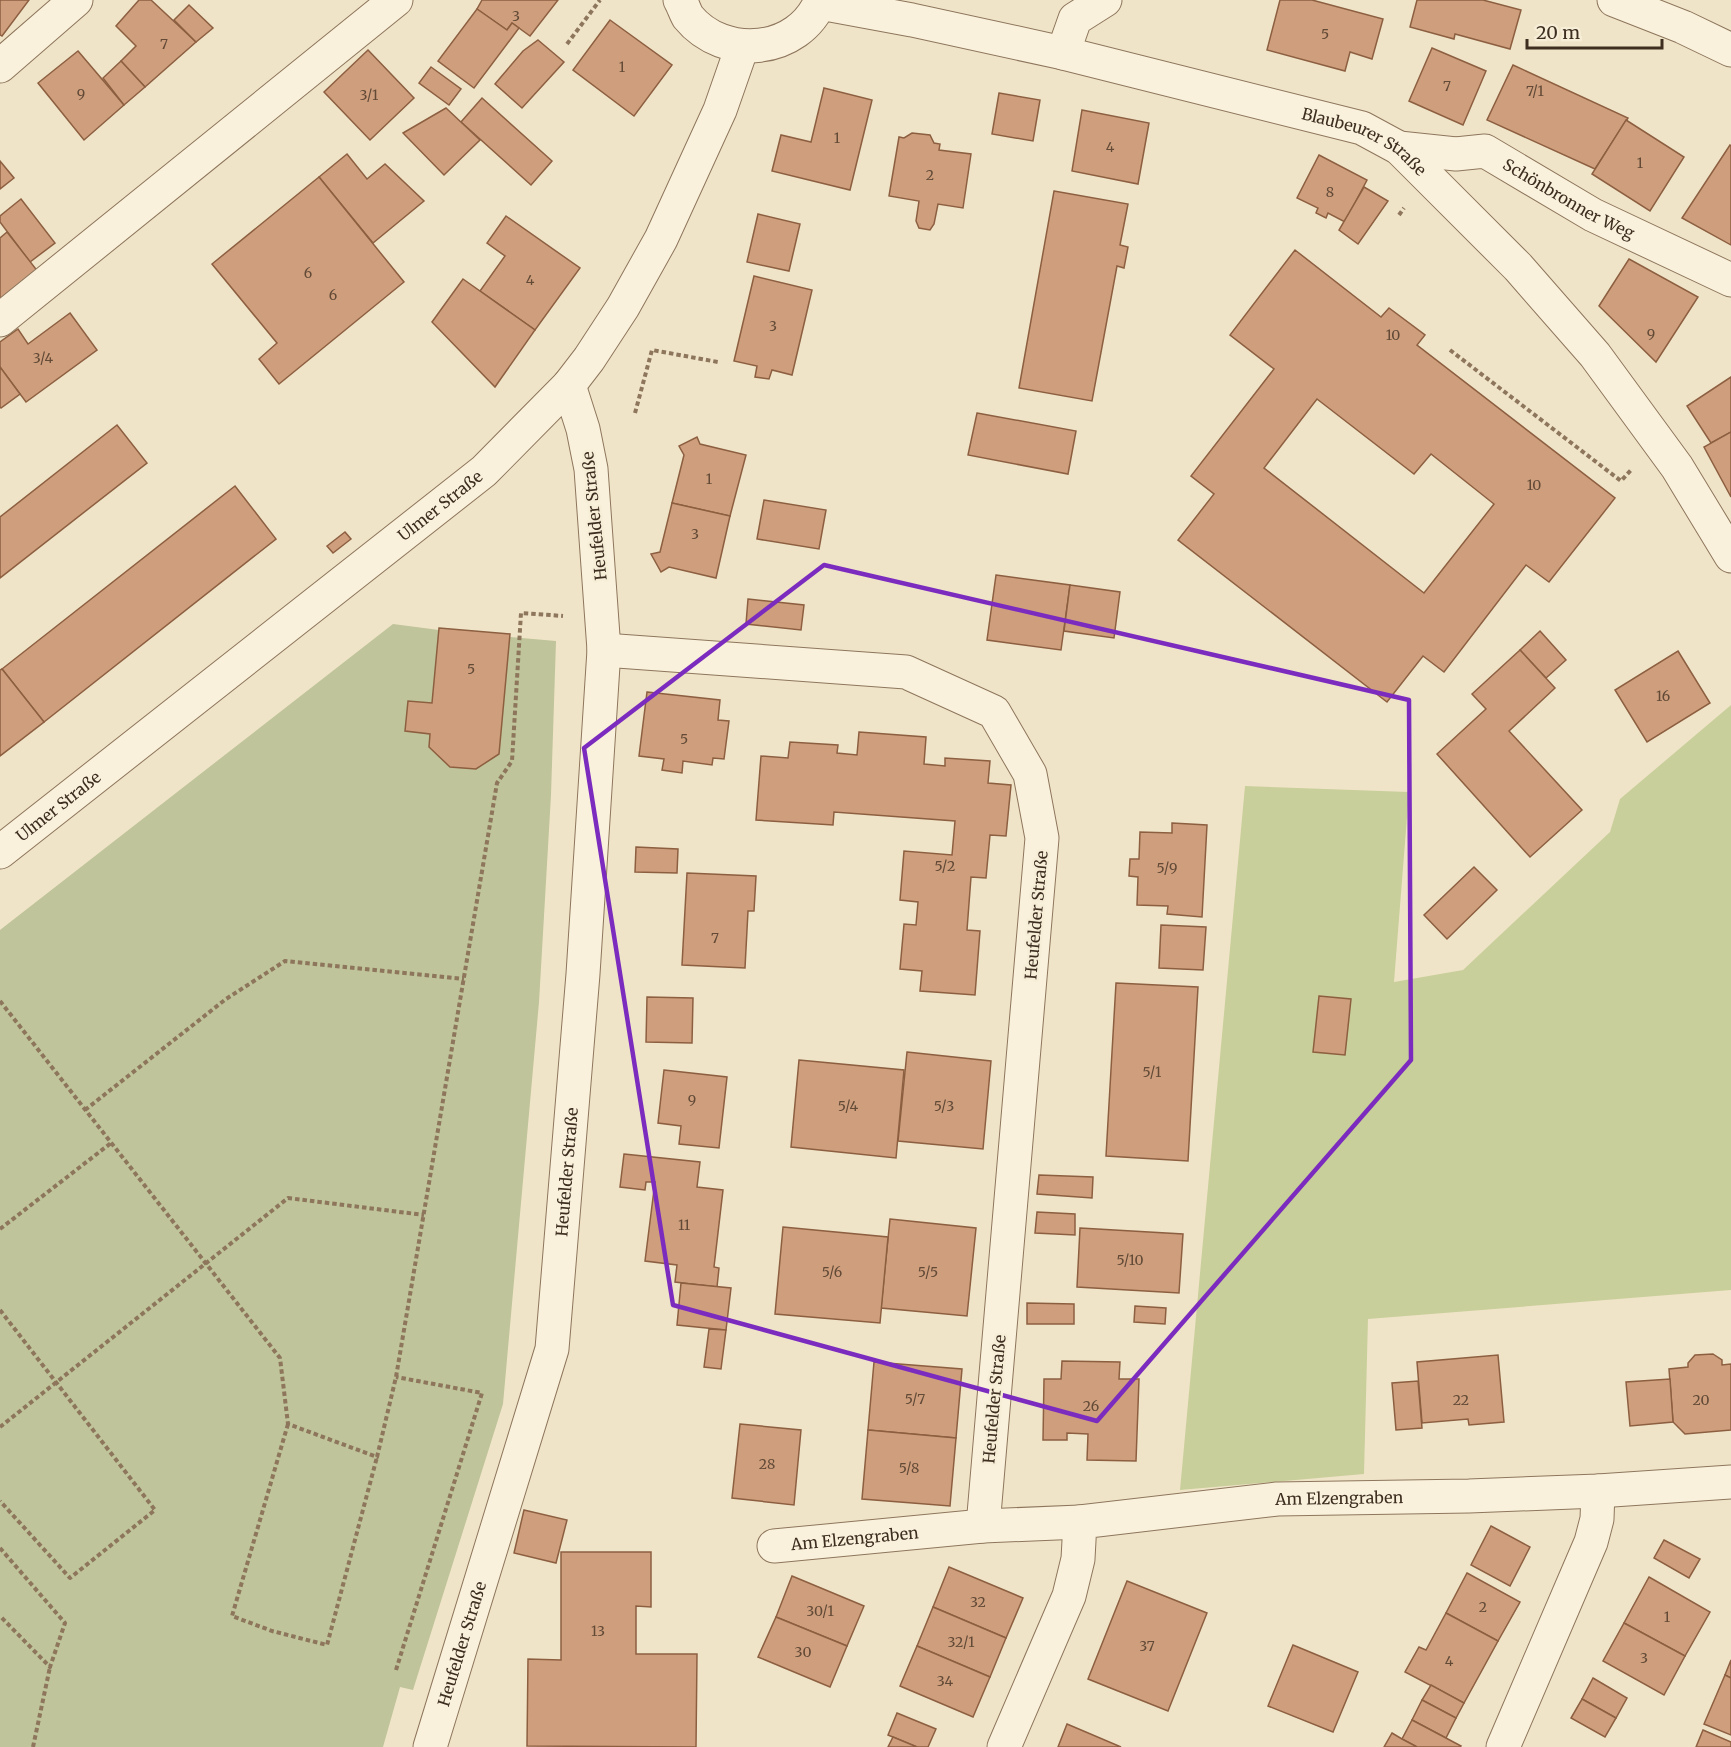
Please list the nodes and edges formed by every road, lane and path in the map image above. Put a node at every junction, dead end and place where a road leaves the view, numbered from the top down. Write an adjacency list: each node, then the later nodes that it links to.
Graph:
1 (76, 0): 12 (street)
2 (396, 0): 15 (street)
3 (600, 0): 8 (path)
4 (680, 0): 9 (street)
5 (1106, 0): 11 (street)
6 (1614, 0): 10 (street)
7 (820, 1): 9 (street); 11 (street, Blaubeurer Straße)
8 (567, 44)
9 (742, 47): 18 (street, Ulmer Straße)
10 (1731, 50)
11 (1063, 52): 13 (street, Blaubeurer Straße)
12 (0, 66)
13 (1399, 148): 14 (street, Schönbronner Weg); 20 (street, Blaubeurer Straße)
14 (1731, 280)
15 (0, 320)
16 (1450, 350): 20 (path)
17 (718, 362): 19 (path)
18 (569, 385): 22 (street, Heufelder Straße); 23 (street, Ulmer Straße)
19 (635, 413)
20 (1658, 441): 21 (street, Blaubeurer Straße)
21 (1731, 556)
22 (603, 635): 24 (path); 41 (street, Heufelder Straße); 48 (street, Heufelder Straße)
23 (0, 852)
24 (464, 980): 26 (path); 28 (path)
25 (0, 1001): 26 (path)
26 (85, 1110): 27 (path)
27 (111, 1143): 29 (path); 30 (path)
28 (424, 1215): 30 (path); 32 (path)
29 (0, 1229)
30 (206, 1264): 33 (path); 34 (path)
31 (0, 1310): 33 (path)
32 (396, 1377): 36 (path); 46 (path)
33 (55, 1382): 35 (path); 39 (path)
34 (288, 1424): 36 (path); 36 (path)
35 (0, 1427)
36 (377, 1457)
37 (1731, 1482): 38 (street, Am Elzengraben)
38 (1598, 1491): 40 (street, Am Elzengraben); 50 (street)
39 (0, 1501)
40 (1080, 1522): 41 (street, Am Elzengraben); 49 (street)
41 (983, 1526): 42 (street, Am Elzengraben)
42 (774, 1546)
43 (0, 1548): 45 (path)
44 (0, 1616): 45 (path)
45 (50, 1667): 47 (path)
46 (396, 1670)
47 (33, 1747)
48 (430, 1747)
49 (1004, 1747)
50 (1503, 1747)

